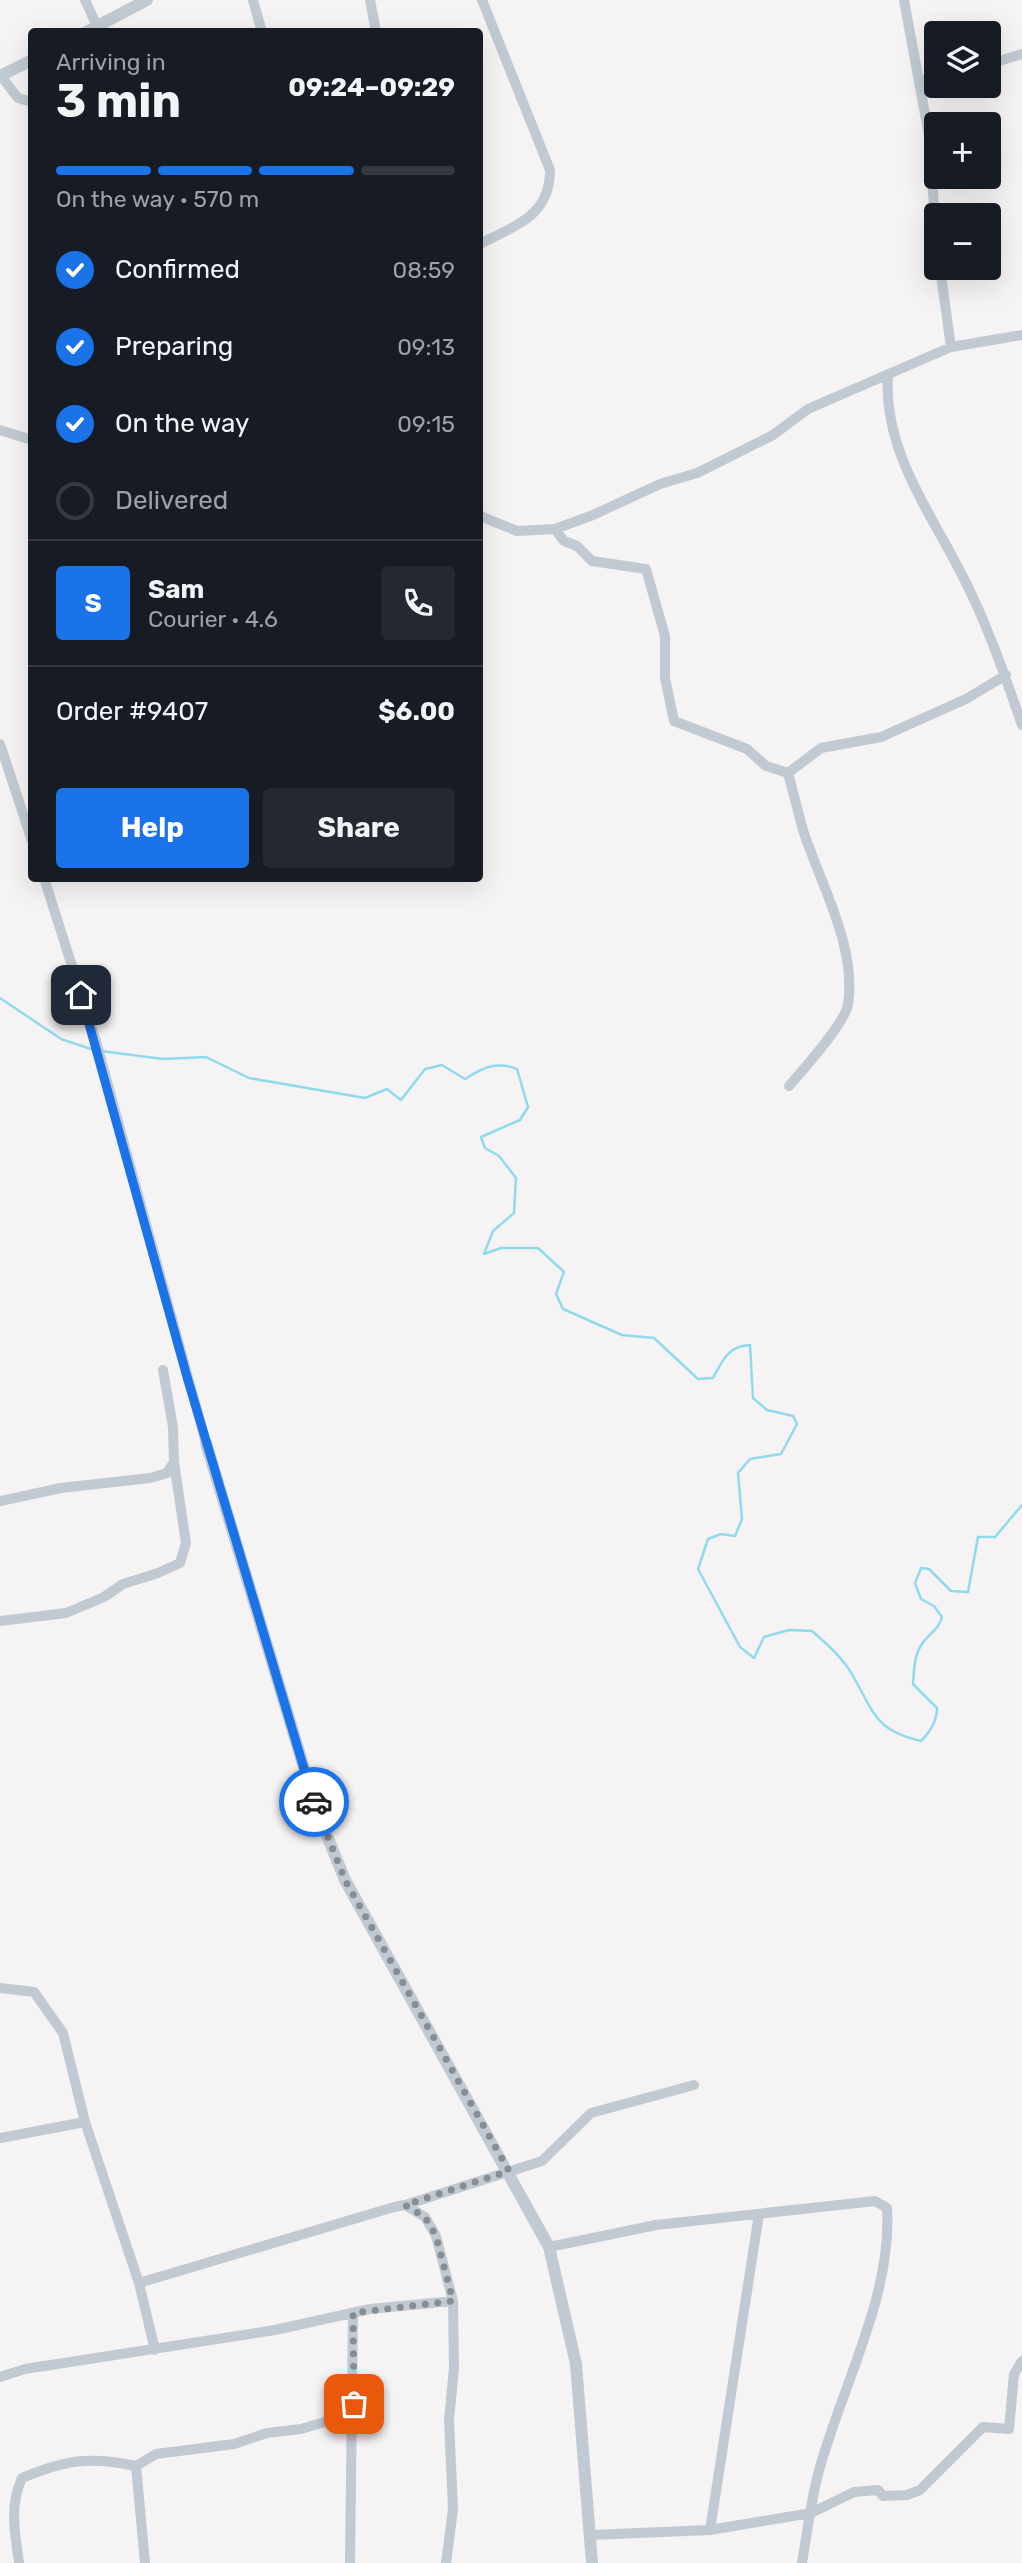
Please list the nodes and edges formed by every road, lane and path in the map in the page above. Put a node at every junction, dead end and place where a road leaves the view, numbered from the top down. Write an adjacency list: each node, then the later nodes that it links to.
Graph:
1 (85, 0): 7 (street)
2 (147, 0): 8 (street)
3 (253, 0): 9 (street)
4 (370, 0): 10 (street)
5 (482, 0): 19 (street)
6 (904, 0): 15 (street)
7 (92, 28)
8 (94, 28)
9 (261, 28)
10 (375, 28)
11 (1022, 54): 12 (street)
12 (1001, 60)
13 (28, 62): 14 (street)
14 (0, 76): 17 (street)
15 (921, 80): 16 (street); 18 (street)
16 (924, 80)
17 (28, 101)
18 (934, 203)
19 (483, 242)
20 (942, 280): 22 (street)
21 (1022, 335): 22 (street)
22 (951, 347): 23 (street)
23 (888, 374): 27 (street); 28 (street)
24 (0, 430): 25 (street)
25 (28, 439)
26 (483, 517): 27 (street)
27 (555, 528): 31 (street)
28 (1006, 675): 29 (street); 31 (street)
29 (1022, 725)
30 (0, 744): 32 (street)
31 (788, 773): 34 (street)
32 (28, 829)
33 (45, 882): 36 (street)
34 (789, 1087)
35 (163, 1370): 37 (street)
36 (206, 1440): 44 (street)
37 (174, 1462): 38 (street); 39 (street)
38 (0, 1501)
39 (0, 1621)
40 (0, 1988): 42 (street)
41 (694, 2085): 44 (street)
42 (85, 2122): 43 (street); 48 (street)
43 (0, 2138)
44 (509, 2171): 45 (street); 47 (street)
45 (405, 2205): 48 (street); 49 (street)
46 (759, 2214): 47 (street); 56 (street); 57 (street)
47 (549, 2247): 58 (street)
48 (139, 2283): 51 (street)
49 (453, 2301): 50 (street); 62 (street)
50 (353, 2313): 51 (street); 54 (street)
51 (155, 2350): 53 (street)
52 (1022, 2361): 56 (street)
53 (0, 2377)
54 (354, 2404): 55 (street); 61 (street)
55 (136, 2466): 59 (street); 60 (street)
56 (811, 2513): 57 (street); 64 (street)
57 (710, 2530): 58 (street)
58 (591, 2535): 63 (street)
59 (19, 2563)
60 (145, 2563)
61 (350, 2563)
62 (446, 2563)
63 (592, 2563)
64 (802, 2563)

